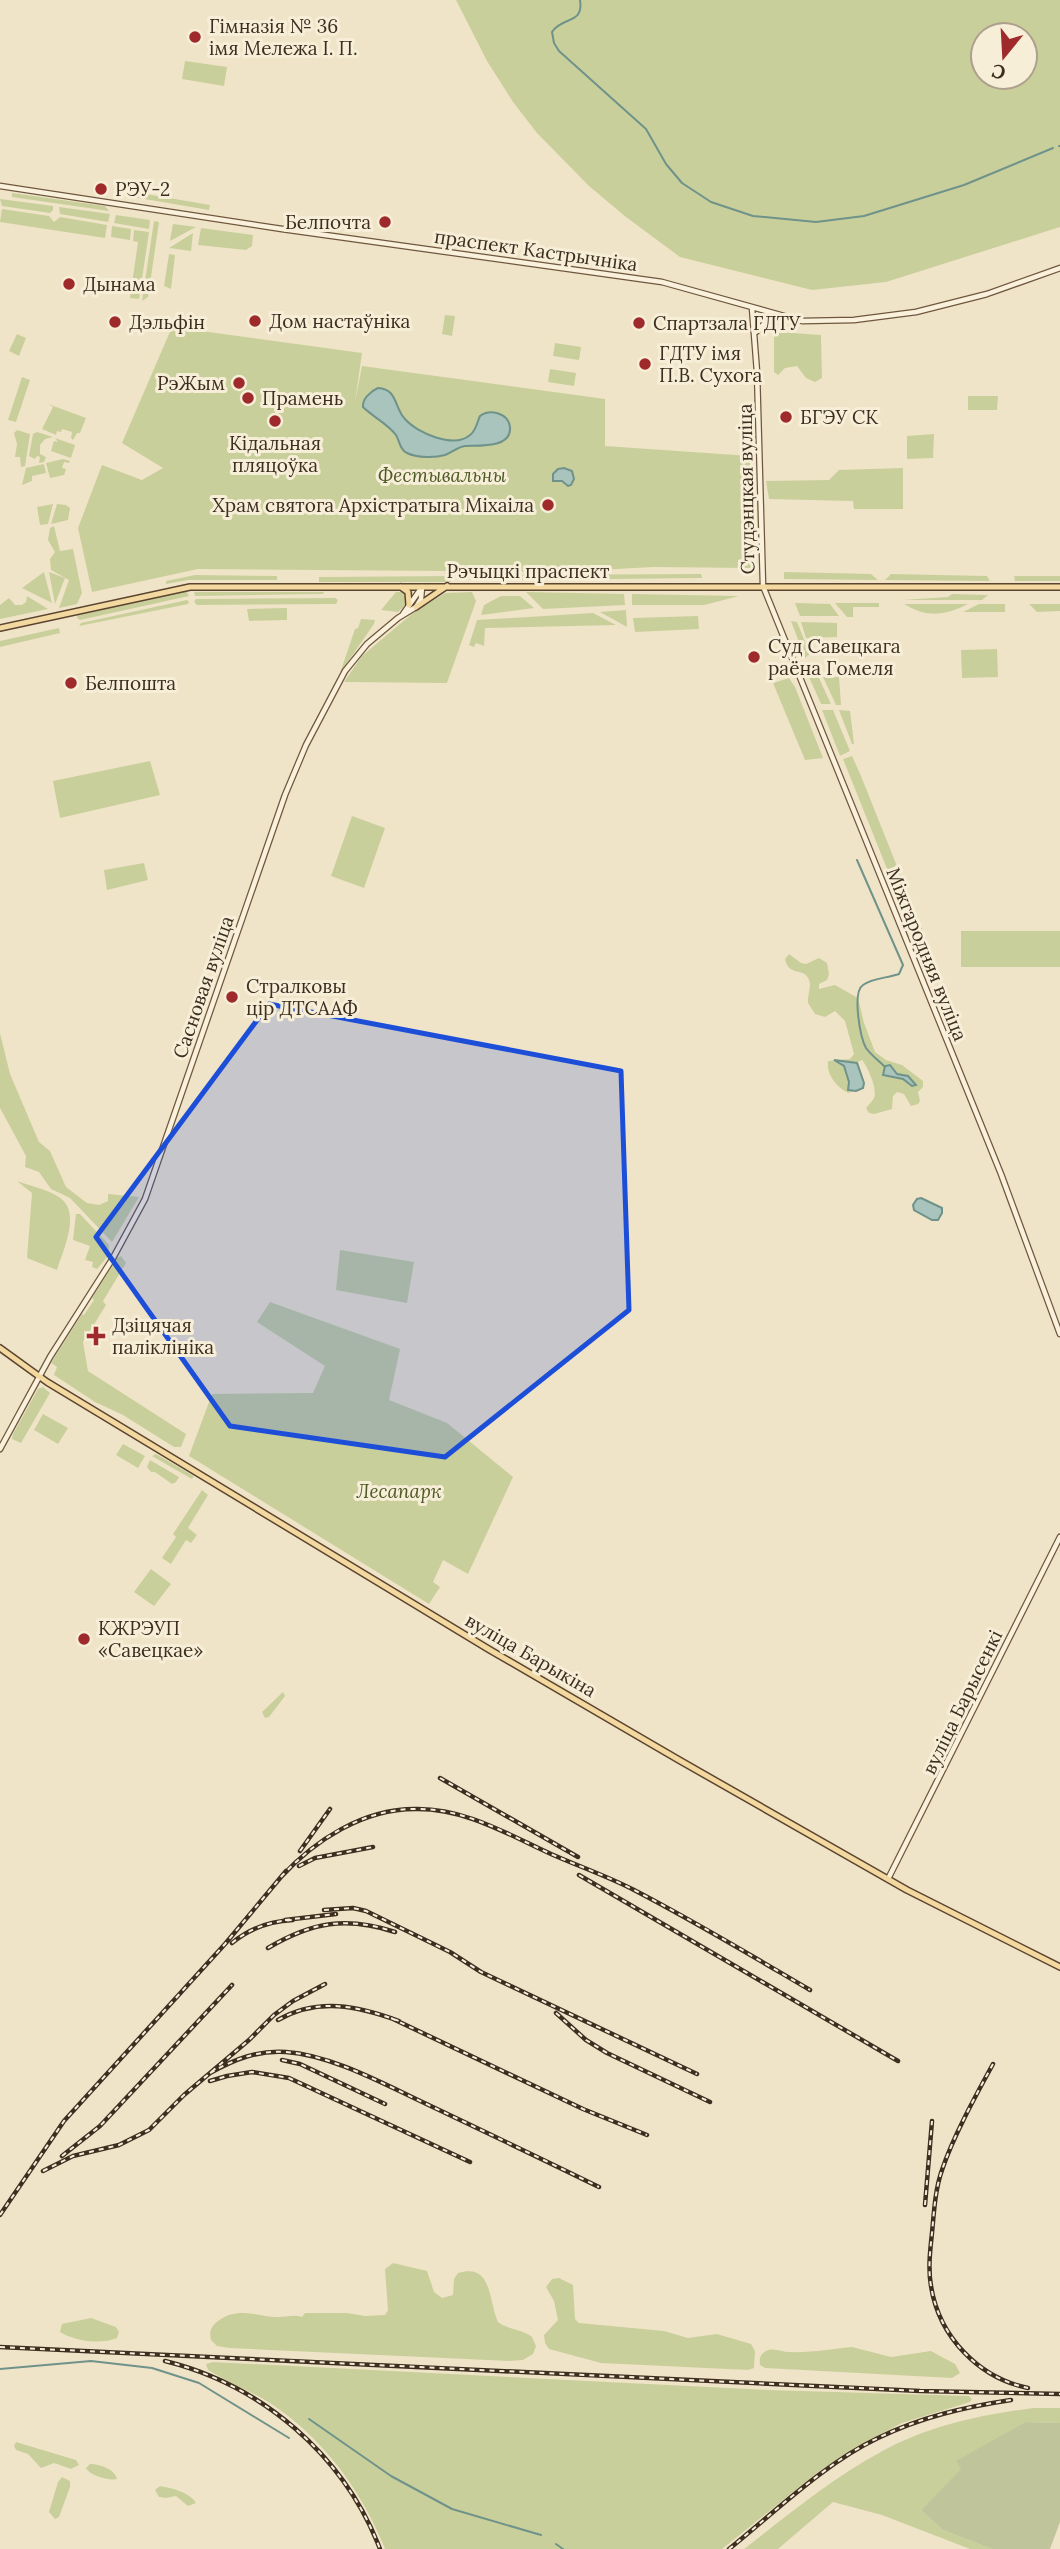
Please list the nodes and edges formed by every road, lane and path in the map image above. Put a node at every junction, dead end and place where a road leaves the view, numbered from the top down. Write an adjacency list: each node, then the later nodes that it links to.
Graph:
1 (0, 186): 3 (main road, праспект Кастрычніка)
2 (1060, 268): 4 (main road, праспект Кастрычніка)
3 (752, 308): 4 (main road, праспект Кастрычніка); 5 (main road, Студэнцкая вуліца)
4 (780, 316): 5 (main road)
5 (755, 332): 8 (main road, Студэнцкая вуліца)
6 (398, 586): 9 (main road, Рэчыцкі праспект); 11 (main road); 14 (main road, Рэчыцкі праспект)
7 (447, 586): 8 (main road, Рэчыцкі праспект); 9 (main road, Рэчыцкі праспект); 12 (main road)
8 (763, 586): 10 (main road, Рэчыцкі праспект); 15 (main road, Міжгародняя вуліца)
9 (422, 587): 11 (main road, Сасновая вуліца); 12 (main road)
10 (1060, 587)
11 (410, 605): 13 (main road, Сасновая вуліца)
12 (416, 607): 13 (main road, Сасновая вуліца)
13 (402, 615): 17 (main road, Сасновая вуліца)
14 (0, 628)
15 (1060, 1334)
16 (0, 1348): 17 (main road, вуліца Барыкіна)
17 (40, 1376): 18 (main road, Сасновая вуліца); 20 (main road, вуліца Барыкіна)
18 (0, 1449)
19 (1060, 1537): 20 (main road, вуліца Барысенкі)
20 (888, 1879): 21 (main road, вуліца Барыкіна)
21 (1060, 1966)

